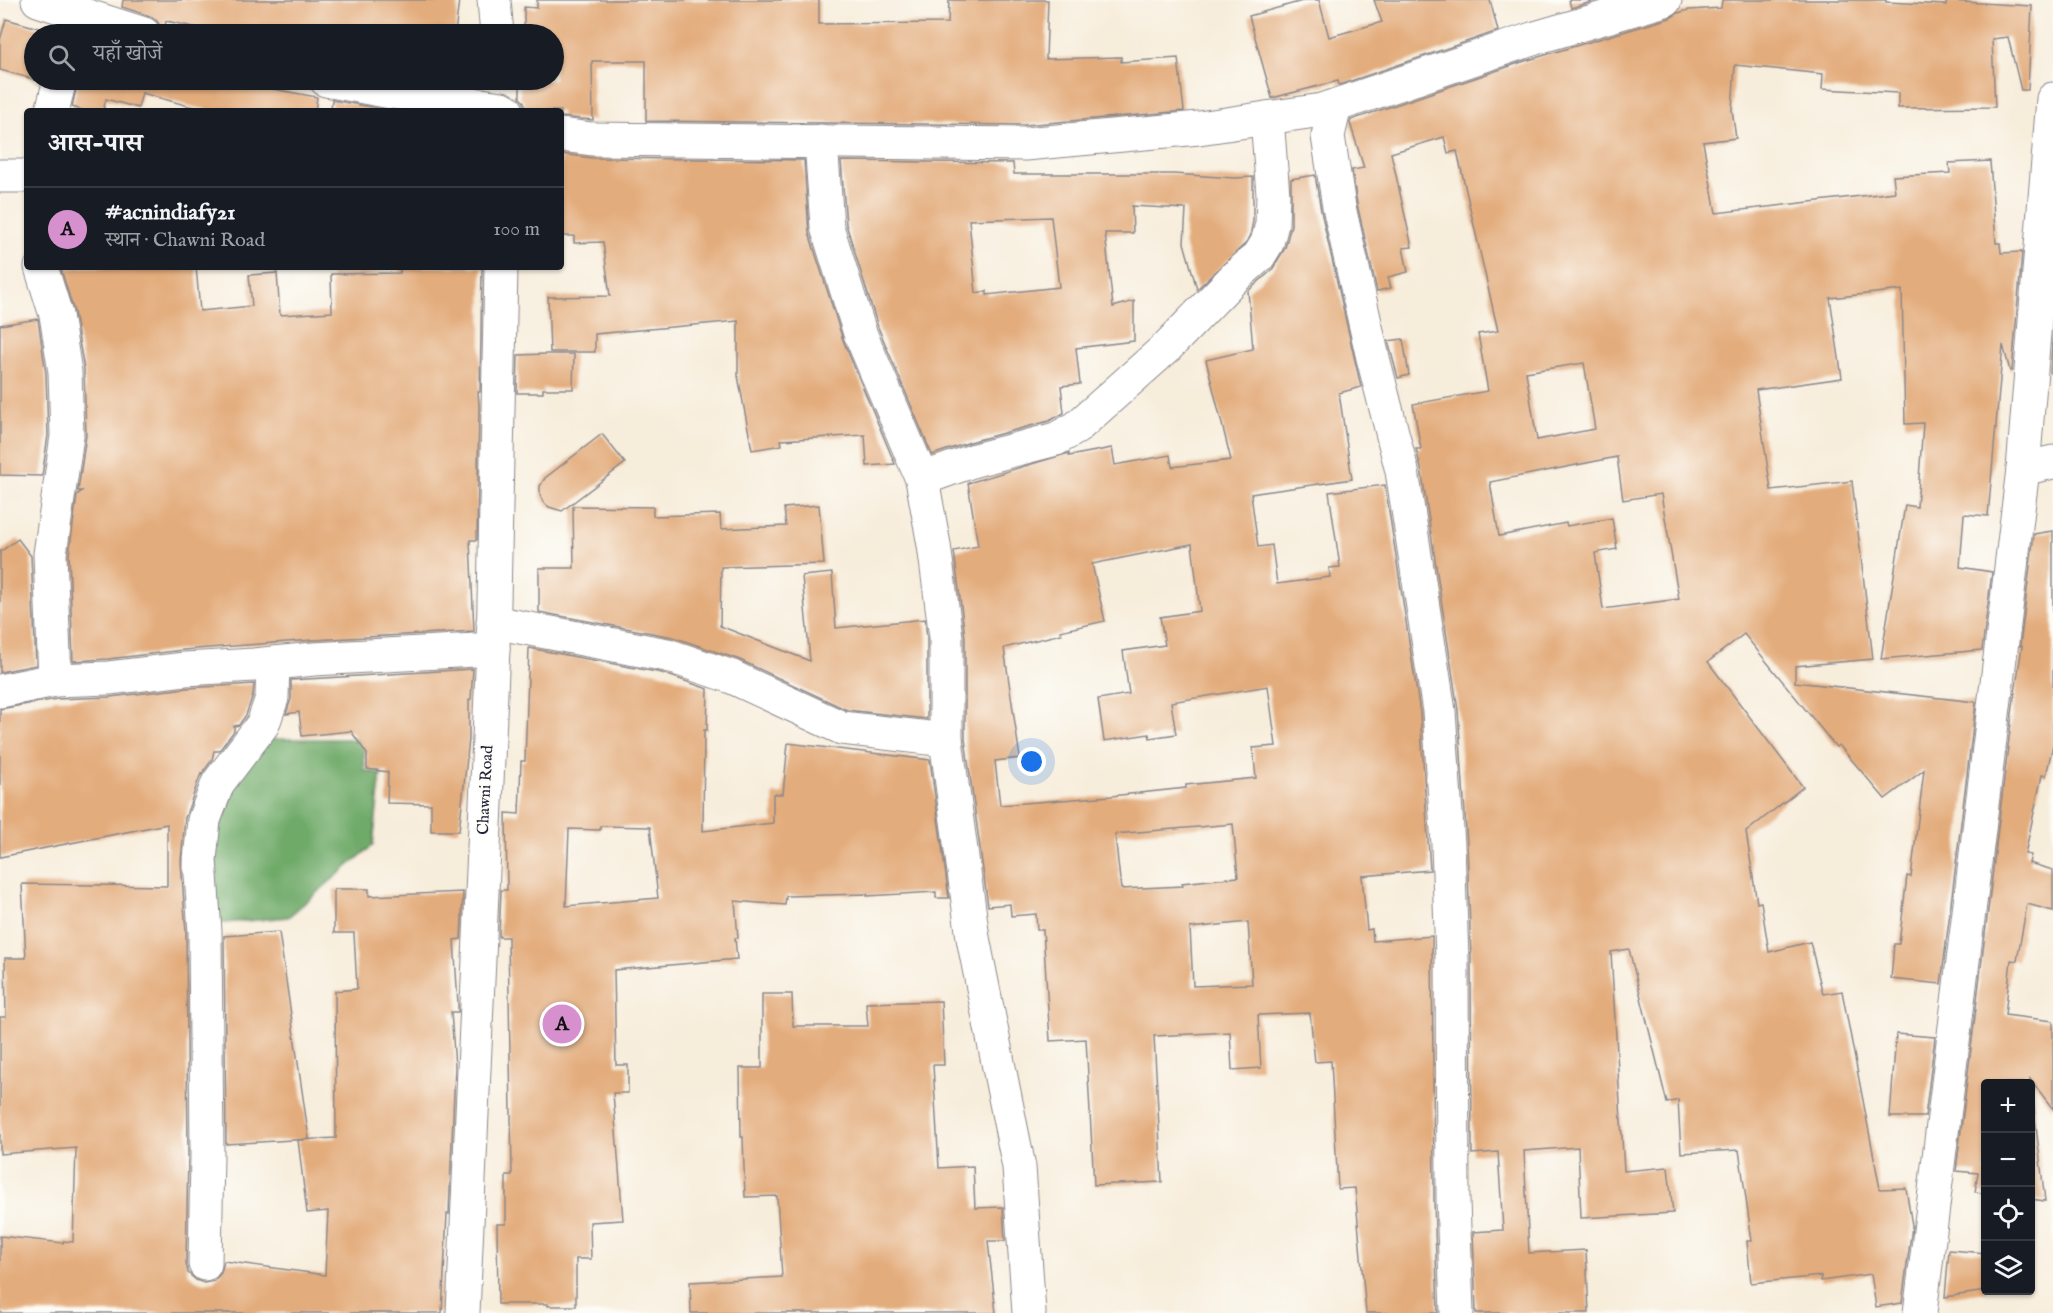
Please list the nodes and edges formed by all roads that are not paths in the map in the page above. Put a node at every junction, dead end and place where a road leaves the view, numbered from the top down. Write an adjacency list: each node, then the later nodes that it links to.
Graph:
1 (38, 0): 4 (street)
2 (494, 0): 5 (street)
3 (1665, 0): 10 (street)
4 (75, 24)
5 (496, 24)
6 (57, 90): 11 (street)
7 (380, 90): 9 (street)
8 (2053, 99): 19 (street)
9 (503, 102)
10 (1335, 106): 12 (street); 29 (street)
11 (53, 108)
12 (1267, 118): 14 (street); 20 (street)
13 (564, 135): 14 (street)
14 (821, 141): 20 (street)
15 (0, 176): 16 (street)
16 (24, 176)
17 (41, 270): 23 (street)
18 (501, 270): 21 (street, Chawni Road)
19 (2038, 465): 30 (street)
20 (922, 479): 25 (street)
21 (493, 635): 22 (street); 25 (street); 27 (street, Chawni Road)
22 (273, 663): 23 (street); 26 (street)
23 (55, 680): 24 (street)
24 (0, 691)
25 (946, 740): 28 (street)
26 (205, 1264)
27 (463, 1313)
28 (1029, 1313)
29 (1456, 1313)
30 (1920, 1313)

